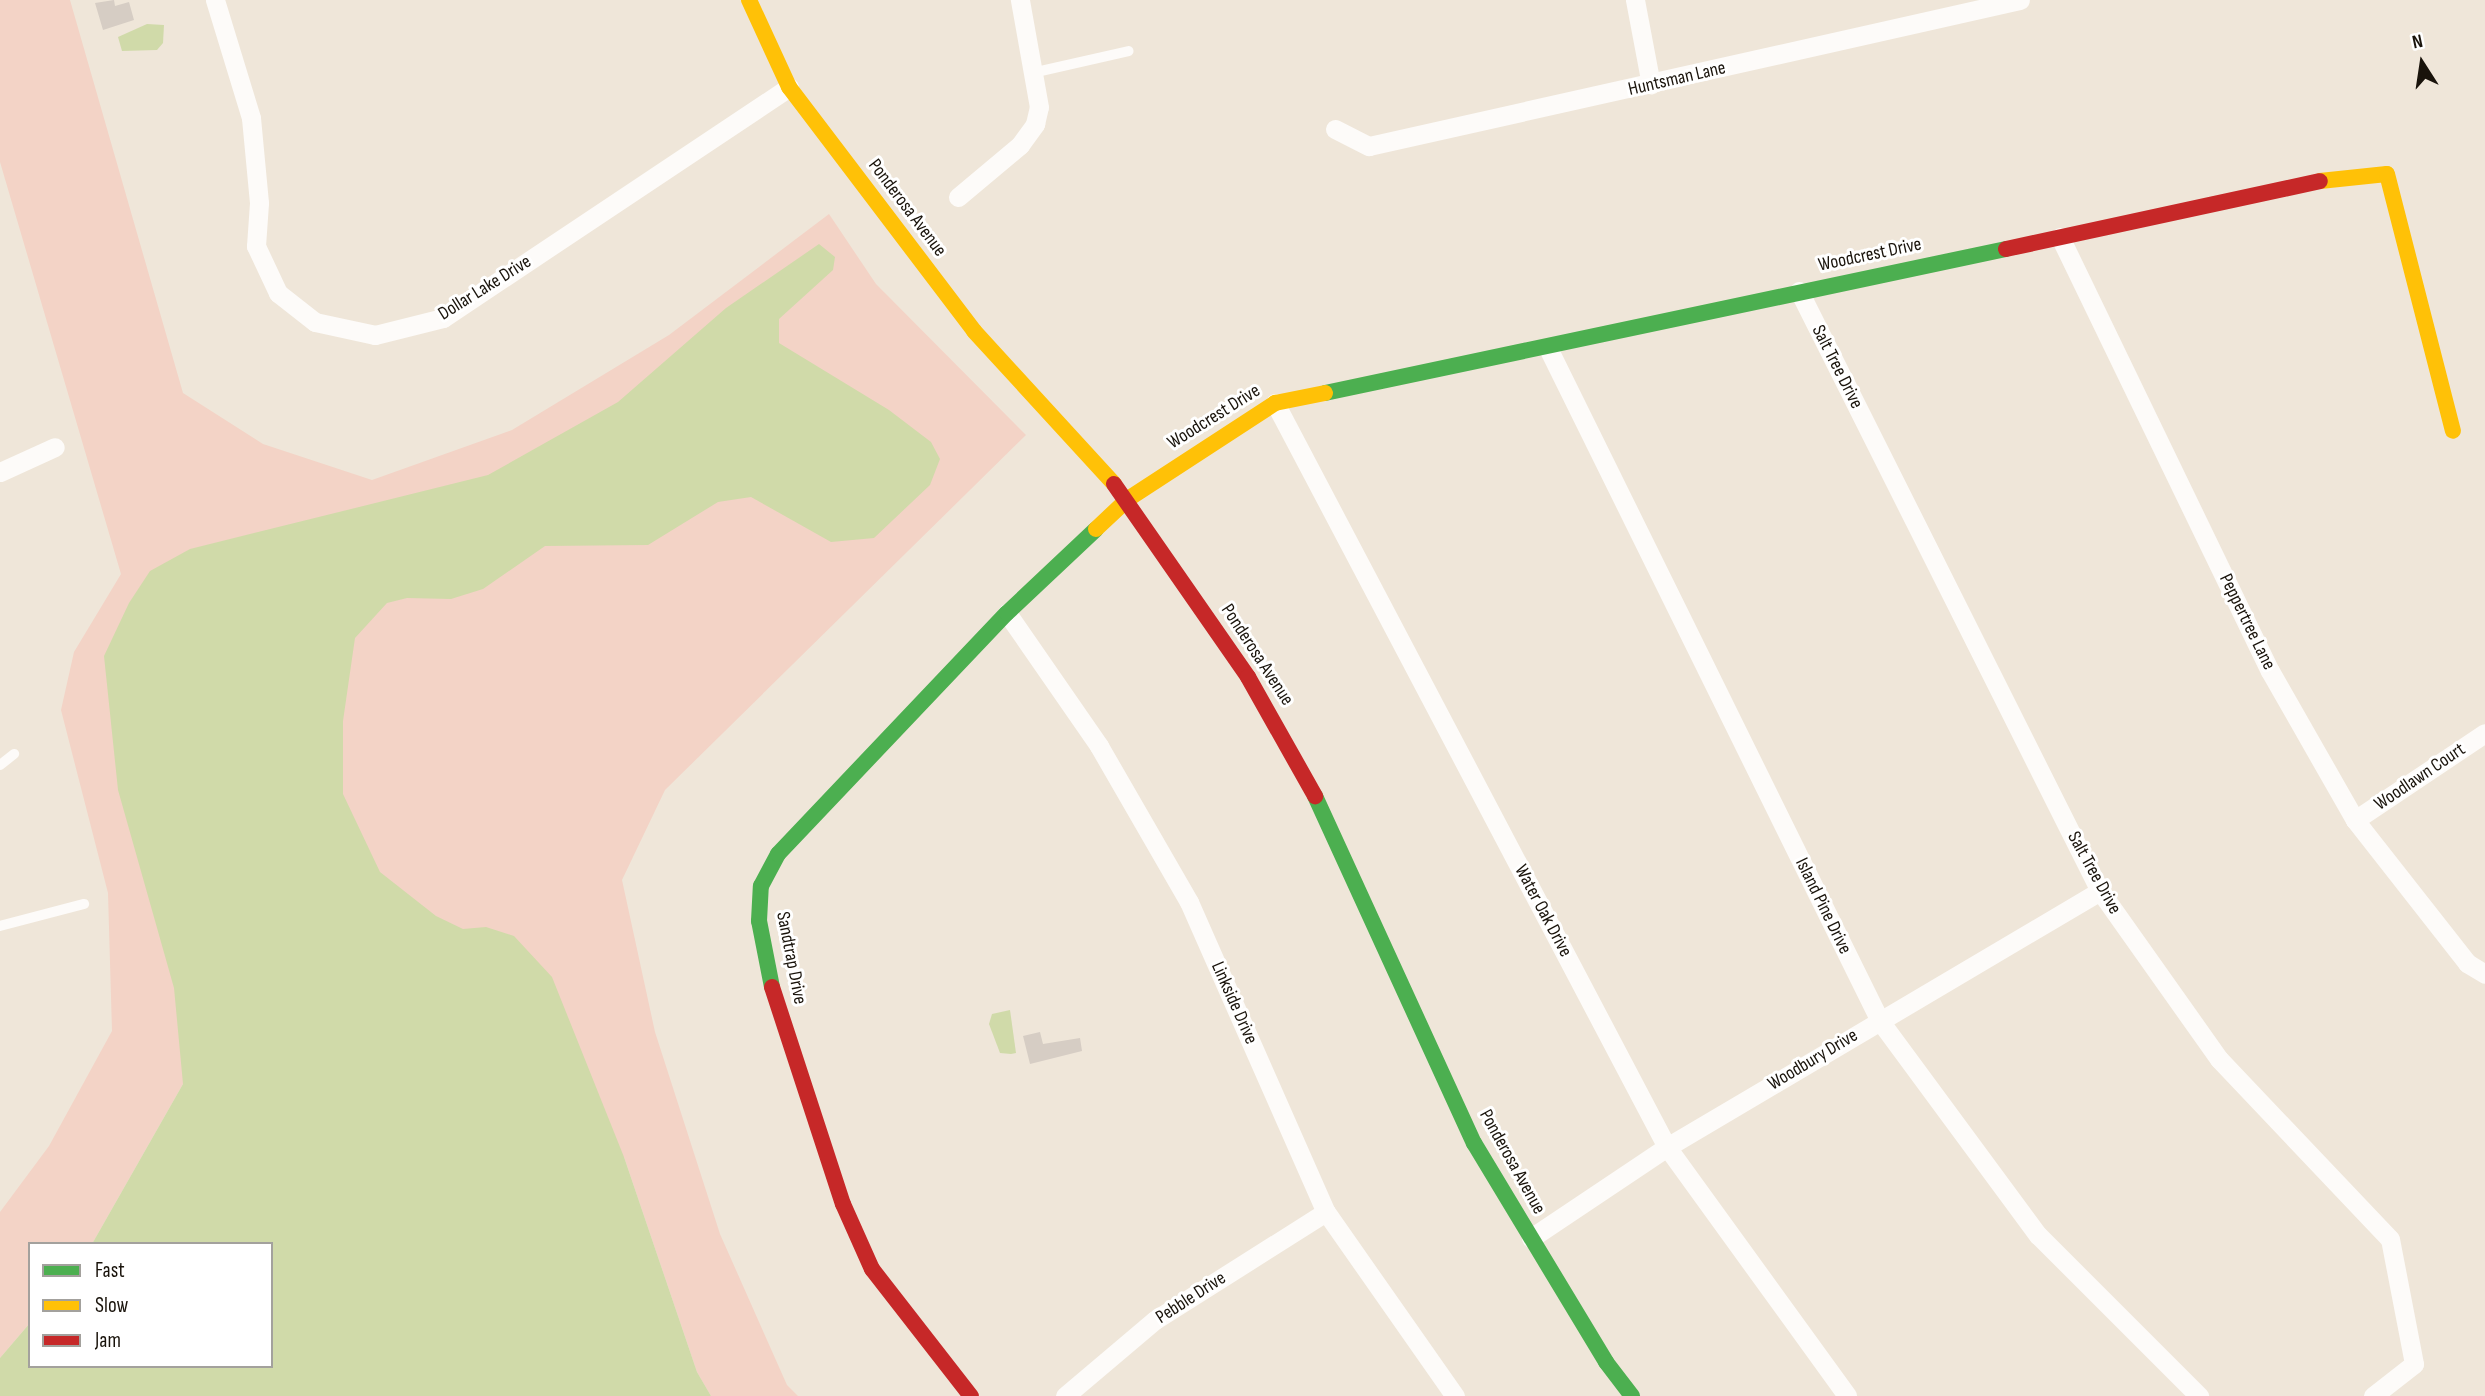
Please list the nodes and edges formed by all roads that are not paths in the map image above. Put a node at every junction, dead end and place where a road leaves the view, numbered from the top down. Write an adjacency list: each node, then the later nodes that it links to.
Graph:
1 (215, 0): 9 (street, Dollar Lake Drive)
2 (750, 0): 9 (street, Ponderosa Avenue)
3 (1020, 0): 7 (street)
4 (1635, 0): 8 (street)
5 (2020, 0): 8 (street, Huntsman Lane)
6 (1129, 51): 7 (lane)
7 (1032, 73): 11 (street)
8 (1651, 85): 10 (street, Huntsman Lane)
9 (789, 87): 19 (street, Ponderosa Avenue)
10 (1335, 129)
11 (958, 197)
12 (2060, 237): 13 (street, Woodcrest Drive); 16 (street, Woodcrest Drive); 24 (street, Peppertree Lane)
13 (1799, 291): 14 (street, Woodcrest Drive); 25 (street, Salt Tree Drive)
14 (1548, 348): 15 (street, Woodcrest Drive); 29 (street, Island Pine Drive)
15 (1275, 403): 19 (street, Woodcrest Drive); 30 (street, Water Oak Drive)
16 (2453, 431)
17 (55, 447): 18 (street)
18 (0, 471)
19 (1128, 499): 20 (street, Sandtrap Drive); 32 (street, Ponderosa Avenue)
20 (1007, 613): 31 (street, Linkside Drive); 33 (street, Sandtrap Drive)
21 (2485, 733): 24 (street, Woodlawn Court)
22 (14, 754): 23 (lane)
23 (0, 765)
24 (2355, 820): 28 (street, Peppertree Lane)
25 (2100, 891): 29 (street, Woodbury Drive); 39 (street, Salt Tree Drive)
26 (84, 904): 27 (lane)
27 (0, 926)
28 (2485, 974)
29 (1880, 1021): 30 (street, Woodbury Drive); 38 (street, Island Pine Drive)
30 (1667, 1147): 32 (street, Woodbury Drive); 37 (street, Water Oak Drive)
31 (1326, 1212): 34 (street, Pebble Drive); 35 (street, Linkside Drive)
32 (1531, 1238): 36 (street, Ponderosa Avenue)
33 (971, 1396)
34 (1065, 1396)
35 (1455, 1396)
36 (1632, 1396)
37 (1847, 1396)
38 (2199, 1396)
39 (2373, 1396)

